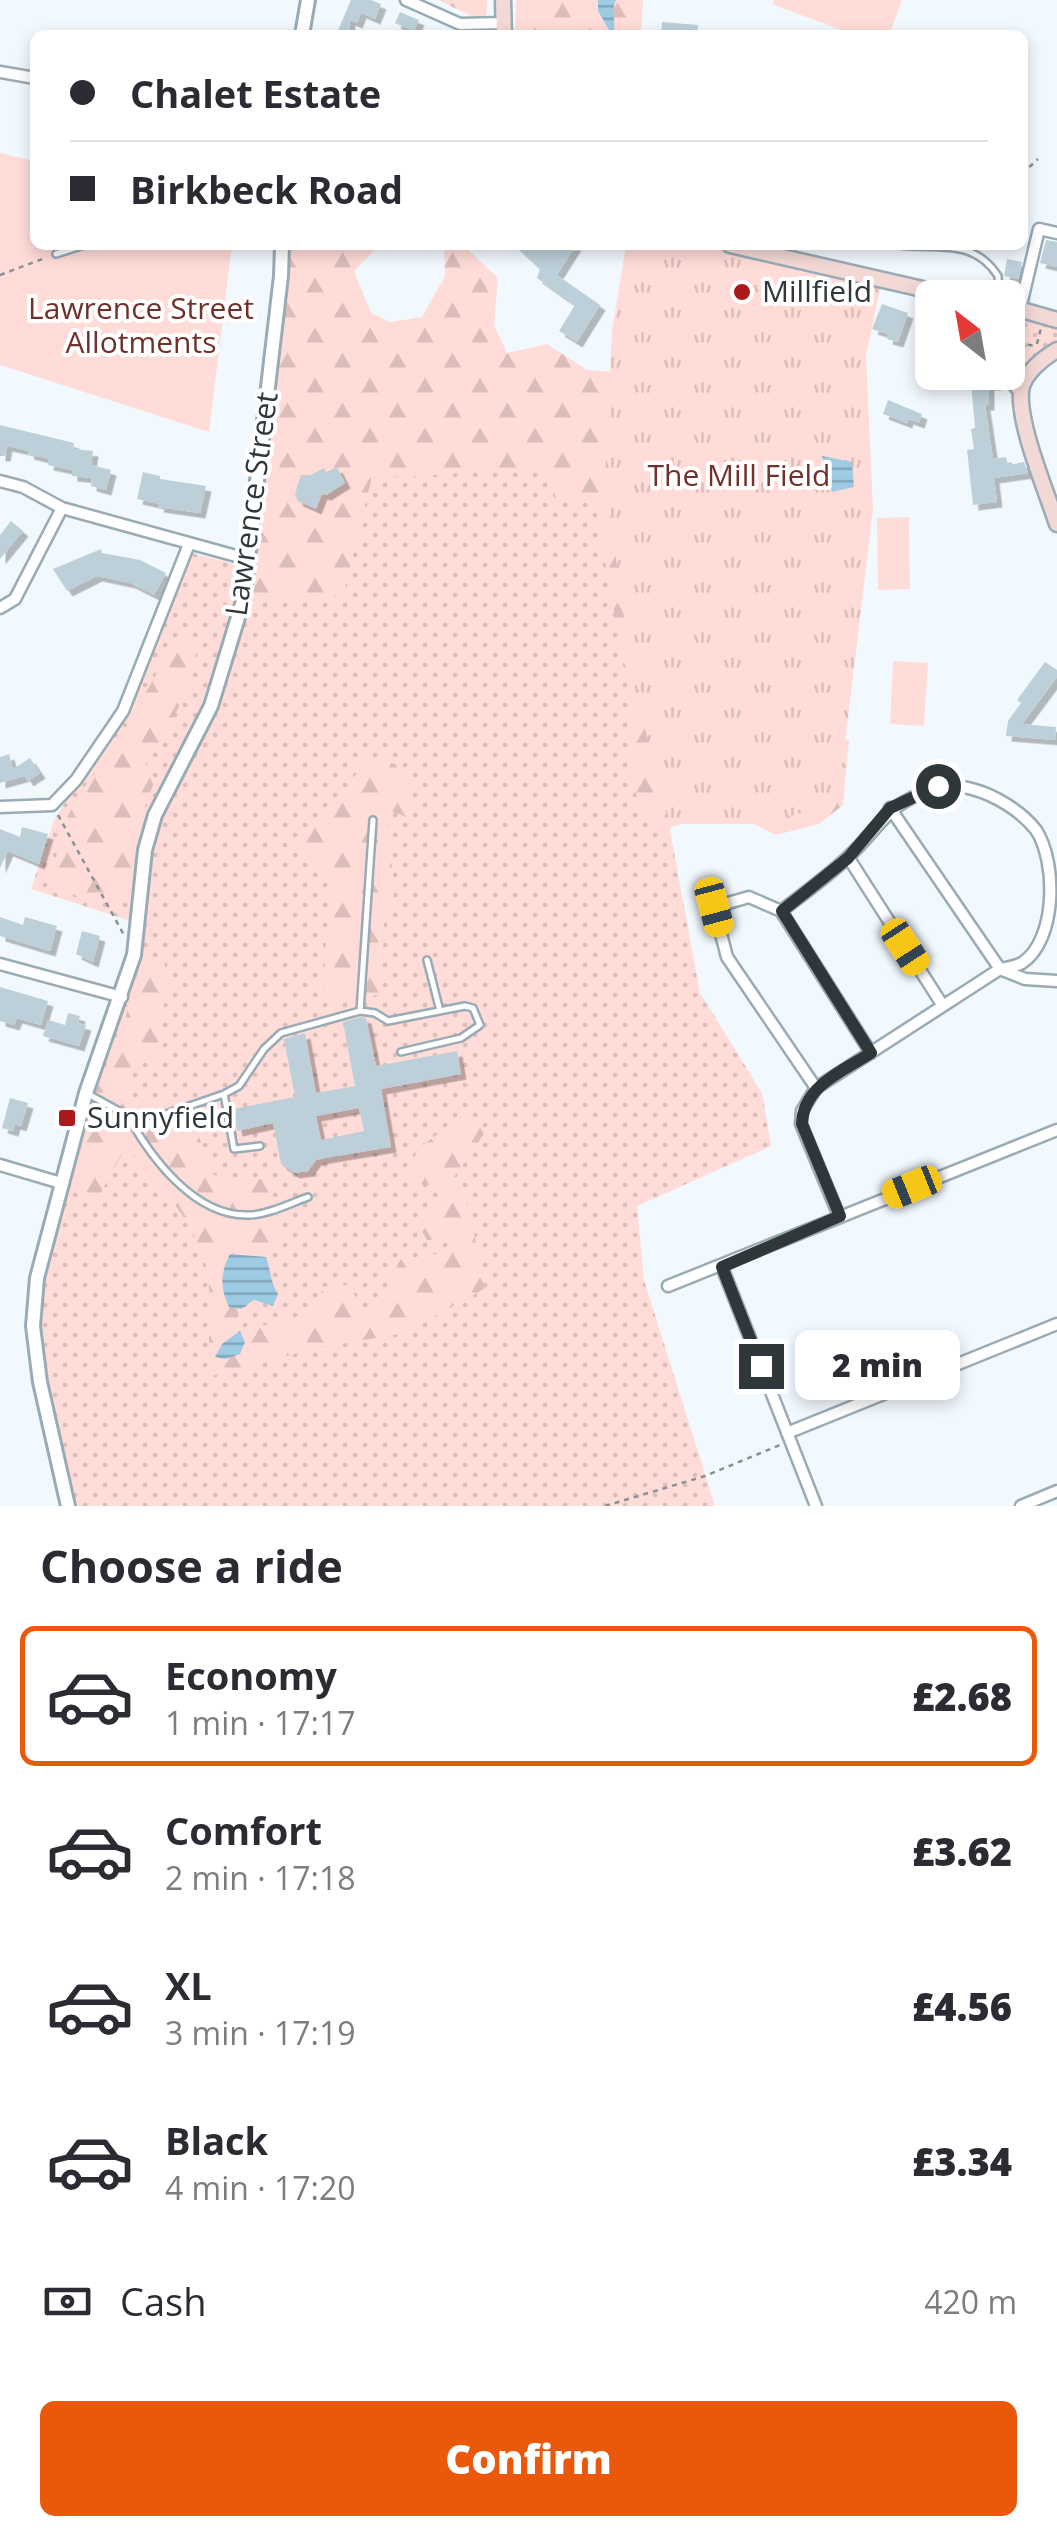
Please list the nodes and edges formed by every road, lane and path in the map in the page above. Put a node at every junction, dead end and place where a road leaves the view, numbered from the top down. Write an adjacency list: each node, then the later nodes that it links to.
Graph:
1 (308, 0): 5 (street)
2 (406, 0): 4 (street)
3 (502, 0): 4 (main road)
4 (504, 29)
5 (303, 30)
6 (0, 72): 7 (street)
7 (30, 77)
8 (1038, 159): 9 (path)
9 (1028, 166)
10 (1057, 232): 18 (street)
11 (68, 250): 15 (lane)
12 (281, 250): 29 (street, Lawrence Street)
13 (752, 250): 19 (main road)
14 (962, 250): 17 (lane)
15 (56, 254): 16 (path)
16 (0, 274)
17 (998, 280)
18 (1023, 280)
19 (915, 287)
20 (1025, 311): 21 (main road)
21 (1051, 318): 22 (path)
22 (1025, 344)
23 (1057, 350): 24 (main road)
24 (1021, 391): 27 (main road)
25 (0, 480): 26 (street)
26 (62, 508): 28 (street); 30 (street)
27 (1057, 524)
28 (190, 544): 29 (street); 31 (street)
29 (247, 559): 37 (street, Lawrence Street)
30 (0, 608)
31 (52, 806): 32 (street); 37 (path)
32 (0, 807)
33 (890, 808): 35 (street); 40 (street); 40 (street)
34 (373, 820): 44 (lane)
35 (848, 858): 36 (street); 43 (street)
36 (782, 911): 47 (street); 48 (street)
37 (134, 956): 42 (street, Lawrence Street)
38 (428, 960): 45 (lane)
39 (0, 964): 42 (street)
40 (1000, 969): 41 (street); 43 (street)
41 (1057, 982)
42 (122, 997): 49 (street, Lawrence Street)
43 (943, 1006): 47 (street)
44 (360, 1010): 45 (lane); 50 (lane)
45 (440, 1011): 46 (lane)
46 (401, 1052)
47 (871, 1053): 48 (street)
48 (816, 1088): 57 (street)
49 (86, 1093): 51 (lane); 55 (street, Lawrence Street)
50 (224, 1094): 51 (lane); 53 (lane)
51 (128, 1116): 56 (lane)
52 (1057, 1130): 57 (street)
53 (260, 1146)
54 (0, 1165): 55 (street)
55 (61, 1182): 63 (street, Lawrence Street)
56 (308, 1197)
57 (840, 1216): 58 (street)
58 (722, 1267): 59 (street); 61 (street)
59 (668, 1286)
60 (1057, 1324): 61 (street)
61 (789, 1436): 64 (path); 65 (street)
62 (1057, 1492): 66 (street)
63 (68, 1506)
64 (604, 1506)
65 (816, 1506)
66 (1020, 1506)

